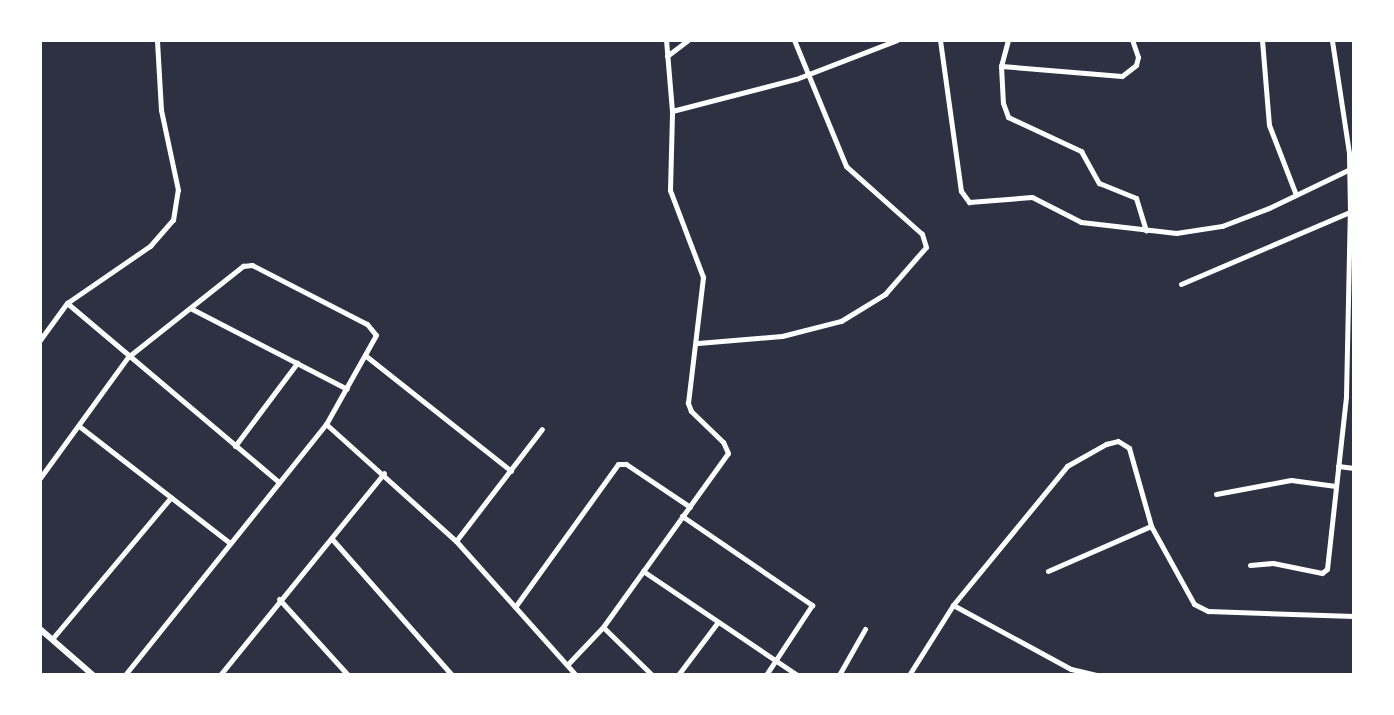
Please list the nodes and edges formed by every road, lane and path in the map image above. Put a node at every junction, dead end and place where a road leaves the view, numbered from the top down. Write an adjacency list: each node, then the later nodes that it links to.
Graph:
1 (157, 40): 21 (street)
2 (666, 40): 11 (street)
3 (688, 40): 11 (street)
4 (794, 40): 13 (street)
5 (897, 40): 13 (street)
6 (940, 40): 19 (street)
7 (1008, 40): 12 (street)
8 (1132, 40): 12 (street)
9 (1262, 40): 17 (street)
10 (1332, 40): 15 (street)
11 (667, 56): 14 (street)
12 (1001, 66): 19 (street)
13 (808, 74): 14 (street); 24 (street)
14 (672, 111): 24 (street)
15 (1352, 152): 16 (street)
16 (1350, 169): 17 (street); 18 (street)
17 (1296, 195): 19 (street)
18 (1350, 212): 20 (street); 33 (street)
19 (1146, 231)
20 (1181, 284)
21 (67, 303): 23 (street); 26 (street)
22 (192, 309): 25 (street); 26 (street); 27 (street)
23 (40, 340)
24 (698, 343): 42 (street)
25 (366, 356): 28 (street); 35 (street)
26 (128, 357): 30 (street); 32 (street)
27 (297, 363): 28 (street); 32 (street)
28 (347, 389): 29 (street)
29 (326, 424): 36 (street); 38 (street)
30 (79, 426): 37 (street); 41 (street)
31 (542, 429): 35 (street)
32 (235, 446): 38 (street)
33 (1338, 466): 34 (street); 39 (street)
34 (1354, 468)
35 (511, 471): 46 (street)
36 (384, 473): 45 (street); 46 (street)
37 (40, 478)
38 (279, 482): 47 (street)
39 (1336, 486): 40 (street); 48 (street)
40 (1216, 494)
41 (171, 497): 47 (street); 59 (street)
42 (690, 507): 43 (street); 53 (street)
43 (682, 516): 49 (street); 60 (street)
44 (1151, 526): 50 (street); 52 (street); 54 (street)
45 (332, 539): 51 (street); 67 (street)
46 (456, 541): 53 (street)
47 (230, 543): 64 (street)
48 (1250, 565)
49 (643, 571): 55 (street); 56 (street)
50 (1048, 571)
51 (279, 599): 65 (street); 66 (street)
52 (953, 605): 62 (street); 74 (street)
53 (515, 607): 61 (street)
54 (1354, 616)
55 (718, 622): 60 (street); 70 (street)
56 (603, 627): 61 (street); 69 (street)
57 (40, 629): 59 (street)
58 (865, 629): 73 (street)
59 (52, 639): 63 (street)
60 (776, 661): 71 (street); 72 (street)
61 (567, 665): 68 (street)
62 (1069, 672): 75 (street)
63 (93, 675)
64 (125, 675)
65 (220, 675)
66 (348, 675)
67 (452, 675)
68 (576, 675)
69 (652, 675)
70 (678, 675)
71 (766, 675)
72 (797, 675)
73 (839, 675)
74 (909, 675)
75 (1096, 675)

